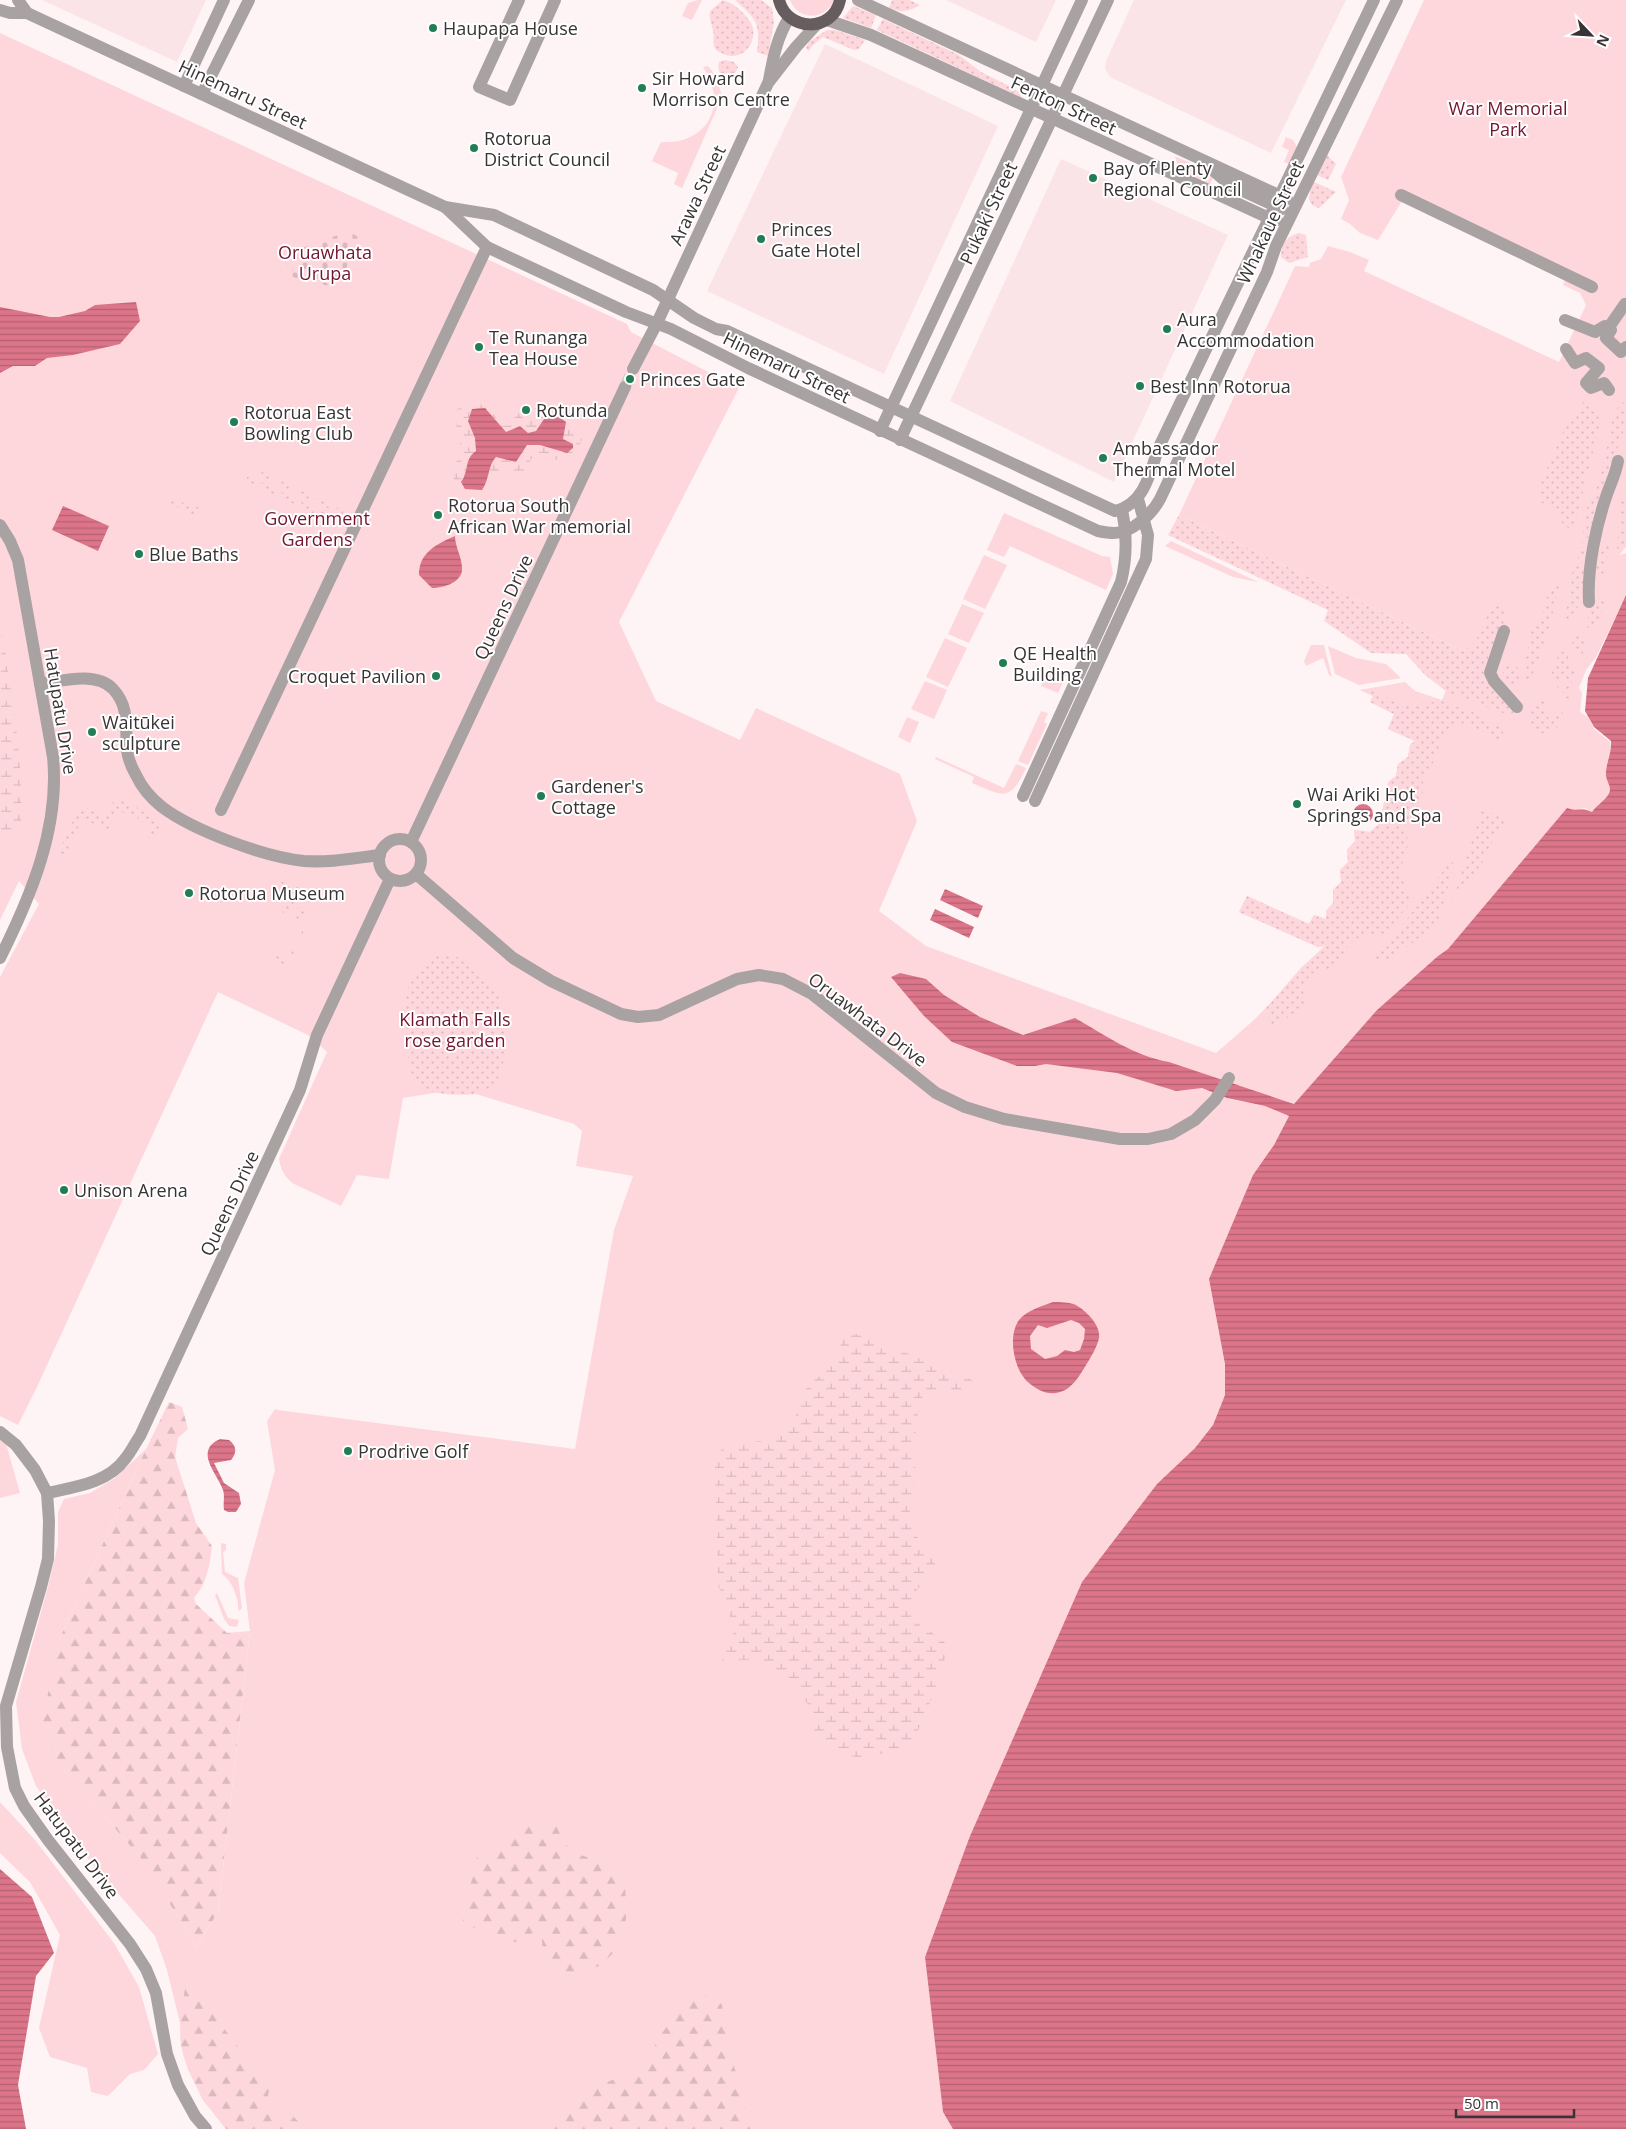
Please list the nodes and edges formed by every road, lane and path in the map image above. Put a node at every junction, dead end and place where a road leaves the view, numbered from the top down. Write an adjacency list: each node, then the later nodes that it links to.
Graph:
1 (18, 0): 14 (street)
2 (224, 0): 18 (street)
3 (249, 0): 20 (street)
4 (520, 0): 5 (street)
5 (555, 0)
6 (779, 0): 15 (main road)
7 (840, 0): 16 (main road)
8 (858, 0): 19 (street, Fenton Street)
9 (1082, 0): 19 (street, Pukaki Street)
10 (1108, 0): 21 (street, Pukaki Street)
11 (1374, 0): 25 (street, Whakaue Street)
12 (1397, 0): 27 (street, Whakaue Street)
13 (0, 10): 14 (street, Hinemaru Street)
14 (27, 13): 18 (street, Hinemaru Street)
15 (789, 18): 16 (main road); 17 (street, Arawa Street)
16 (822, 22): 17 (street, Arawa Street); 22 (street, Fenton Street)
17 (768, 83): 31 (street, Arawa Street)
18 (184, 86): 20 (street, Hinemaru Street)
19 (1041, 86): 21 (street, Fenton Street); 22 (street, Pukaki Street)
20 (202, 94): 26 (street, Hinemaru Street)
21 (1062, 96): 23 (street, Pukaki Street); 25 (street, Fenton Street)
22 (1030, 109): 23 (street, Fenton Street); 41 (street, Pukaki Street)
23 (1050, 118): 28 (street, Fenton Street); 42 (street, Pukaki Street)
24 (1401, 195): 30 (street)
25 (1278, 200): 27 (street, Fenton Street); 28 (street, Whakaue Street)
26 (445, 207): 29 (street, Hinemaru Street); 31 (street, Hinemaru Street)
27 (1291, 213): 28 (street, Fenton Street); 48 (street, Whakaue Street)
28 (1269, 218): 46 (street, Whakaue Street)
29 (486, 247): 34 (street, Hinemaru Street); 57 (street)
30 (1592, 287)
31 (668, 299): 34 (street, Arawa Street); 41 (street, Hinemaru Street)
32 (1625, 304): 35 (street)
33 (1565, 320): 35 (street)
34 (658, 323): 38 (street); 43 (street, Hinemaru Street)
35 (1609, 327): 36 (street)
36 (1626, 347)
37 (1566, 349): 40 (street)
38 (634, 369)
39 (626, 387): 58 (street, Queens Drive)
40 (1608, 390)
41 (891, 407): 42 (street, Hinemaru Street); 43 (street, Pukaki Street)
42 (911, 417): 44 (street, Pukaki Street); 47 (street, Hinemaru Street)
43 (880, 431): 44 (street, Hinemaru Street)
44 (900, 440): 50 (street, Hinemaru Street)
45 (1618, 461): 51 (street)
46 (1138, 499): 47 (street); 48 (street)
47 (1122, 510): 50 (street)
48 (1144, 518): 50 (street, Whakaue Street); 56 (street)
49 (0, 525): 53 (street, Hatupatu Drive)
50 (1127, 531): 55 (street)
51 (1589, 602)
52 (1504, 631): 54 (street)
53 (40, 684): 59 (street); 62 (street, Hatupatu Drive)
54 (1517, 707)
55 (1022, 796)
56 (1035, 801)
57 (220, 810)
58 (411, 842): 59 (street); 60 (street)
59 (380, 855): 61 (street)
60 (416, 874): 61 (street); 63 (street, Oruawhata Drive)
61 (390, 879): 65 (street, Queens Drive)
62 (0, 958)
63 (1229, 1078)
64 (0, 1432): 65 (street, Hatupatu Drive)
65 (47, 1493): 66 (street, Hatupatu Drive)
66 (206, 2129)

